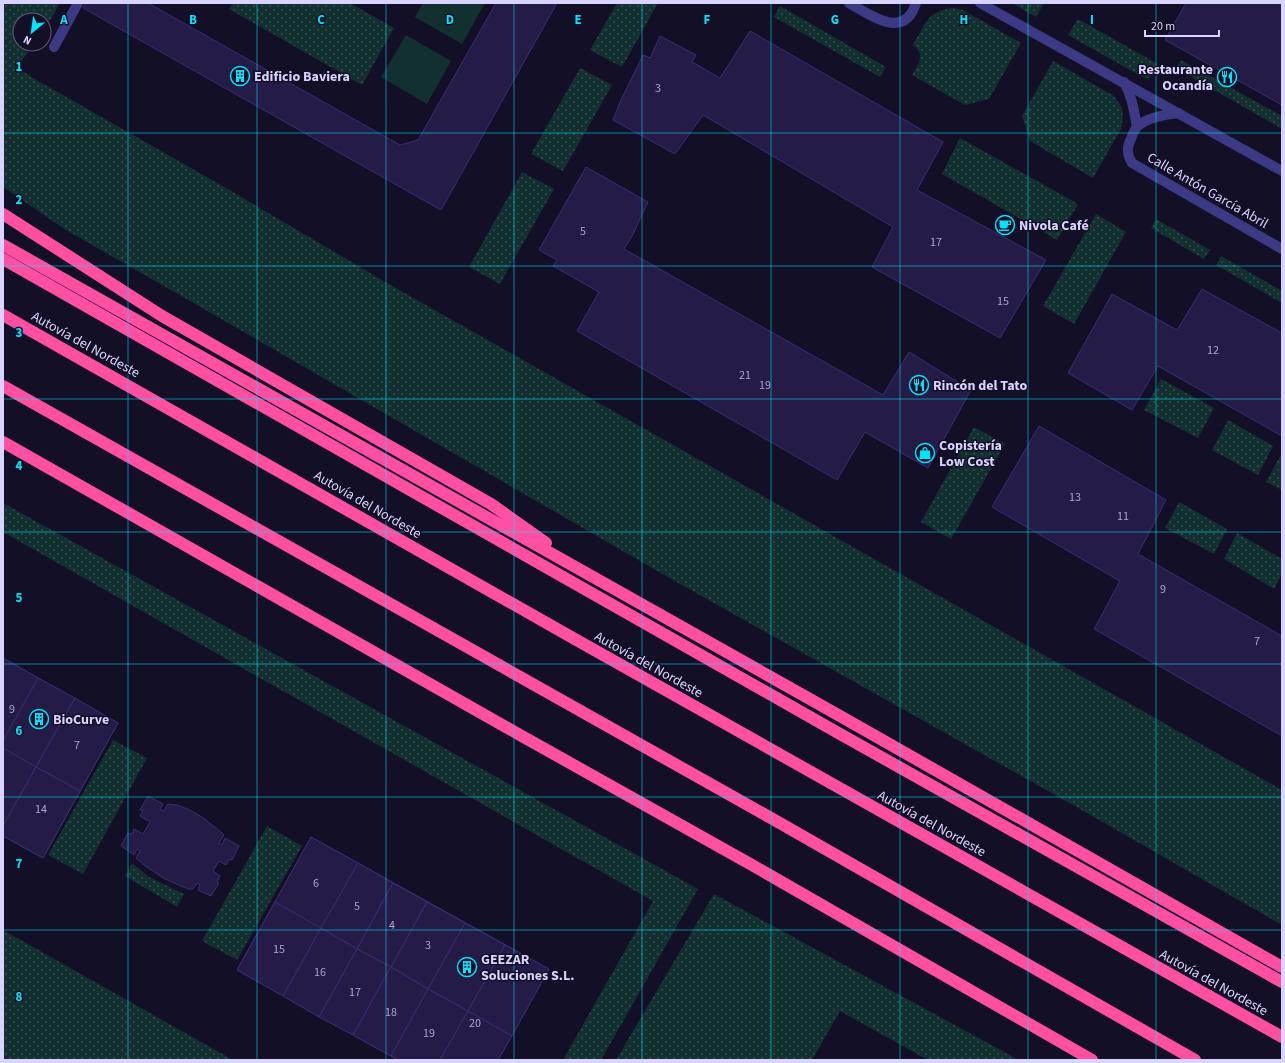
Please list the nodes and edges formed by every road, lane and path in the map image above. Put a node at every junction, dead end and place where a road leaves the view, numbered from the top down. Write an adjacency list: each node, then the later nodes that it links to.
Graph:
1 (78, 3): 5 (street)
2 (849, 3): 4 (street)
3 (980, 3): 6 (street)
4 (918, 4)
5 (54, 47)
6 (1124, 82): 7 (street); 8 (street)
7 (1179, 113): 8 (street); 9 (street)
8 (1137, 127): 12 (street, Calle Antón García Abril)
9 (1282, 170)
10 (3, 214): 17 (highway)
11 (3, 245): 17 (highway)
12 (1282, 249)
13 (3, 259): 19 (highway)
14 (3, 315): 20 (highway, Autovía del Nordeste)
15 (3, 386): 22 (highway)
16 (3, 442): 21 (highway)
17 (606, 585): 18 (highway)
18 (1282, 966)
19 (1282, 982)
20 (1282, 1037)
21 (1092, 1060)
22 (1195, 1060)

